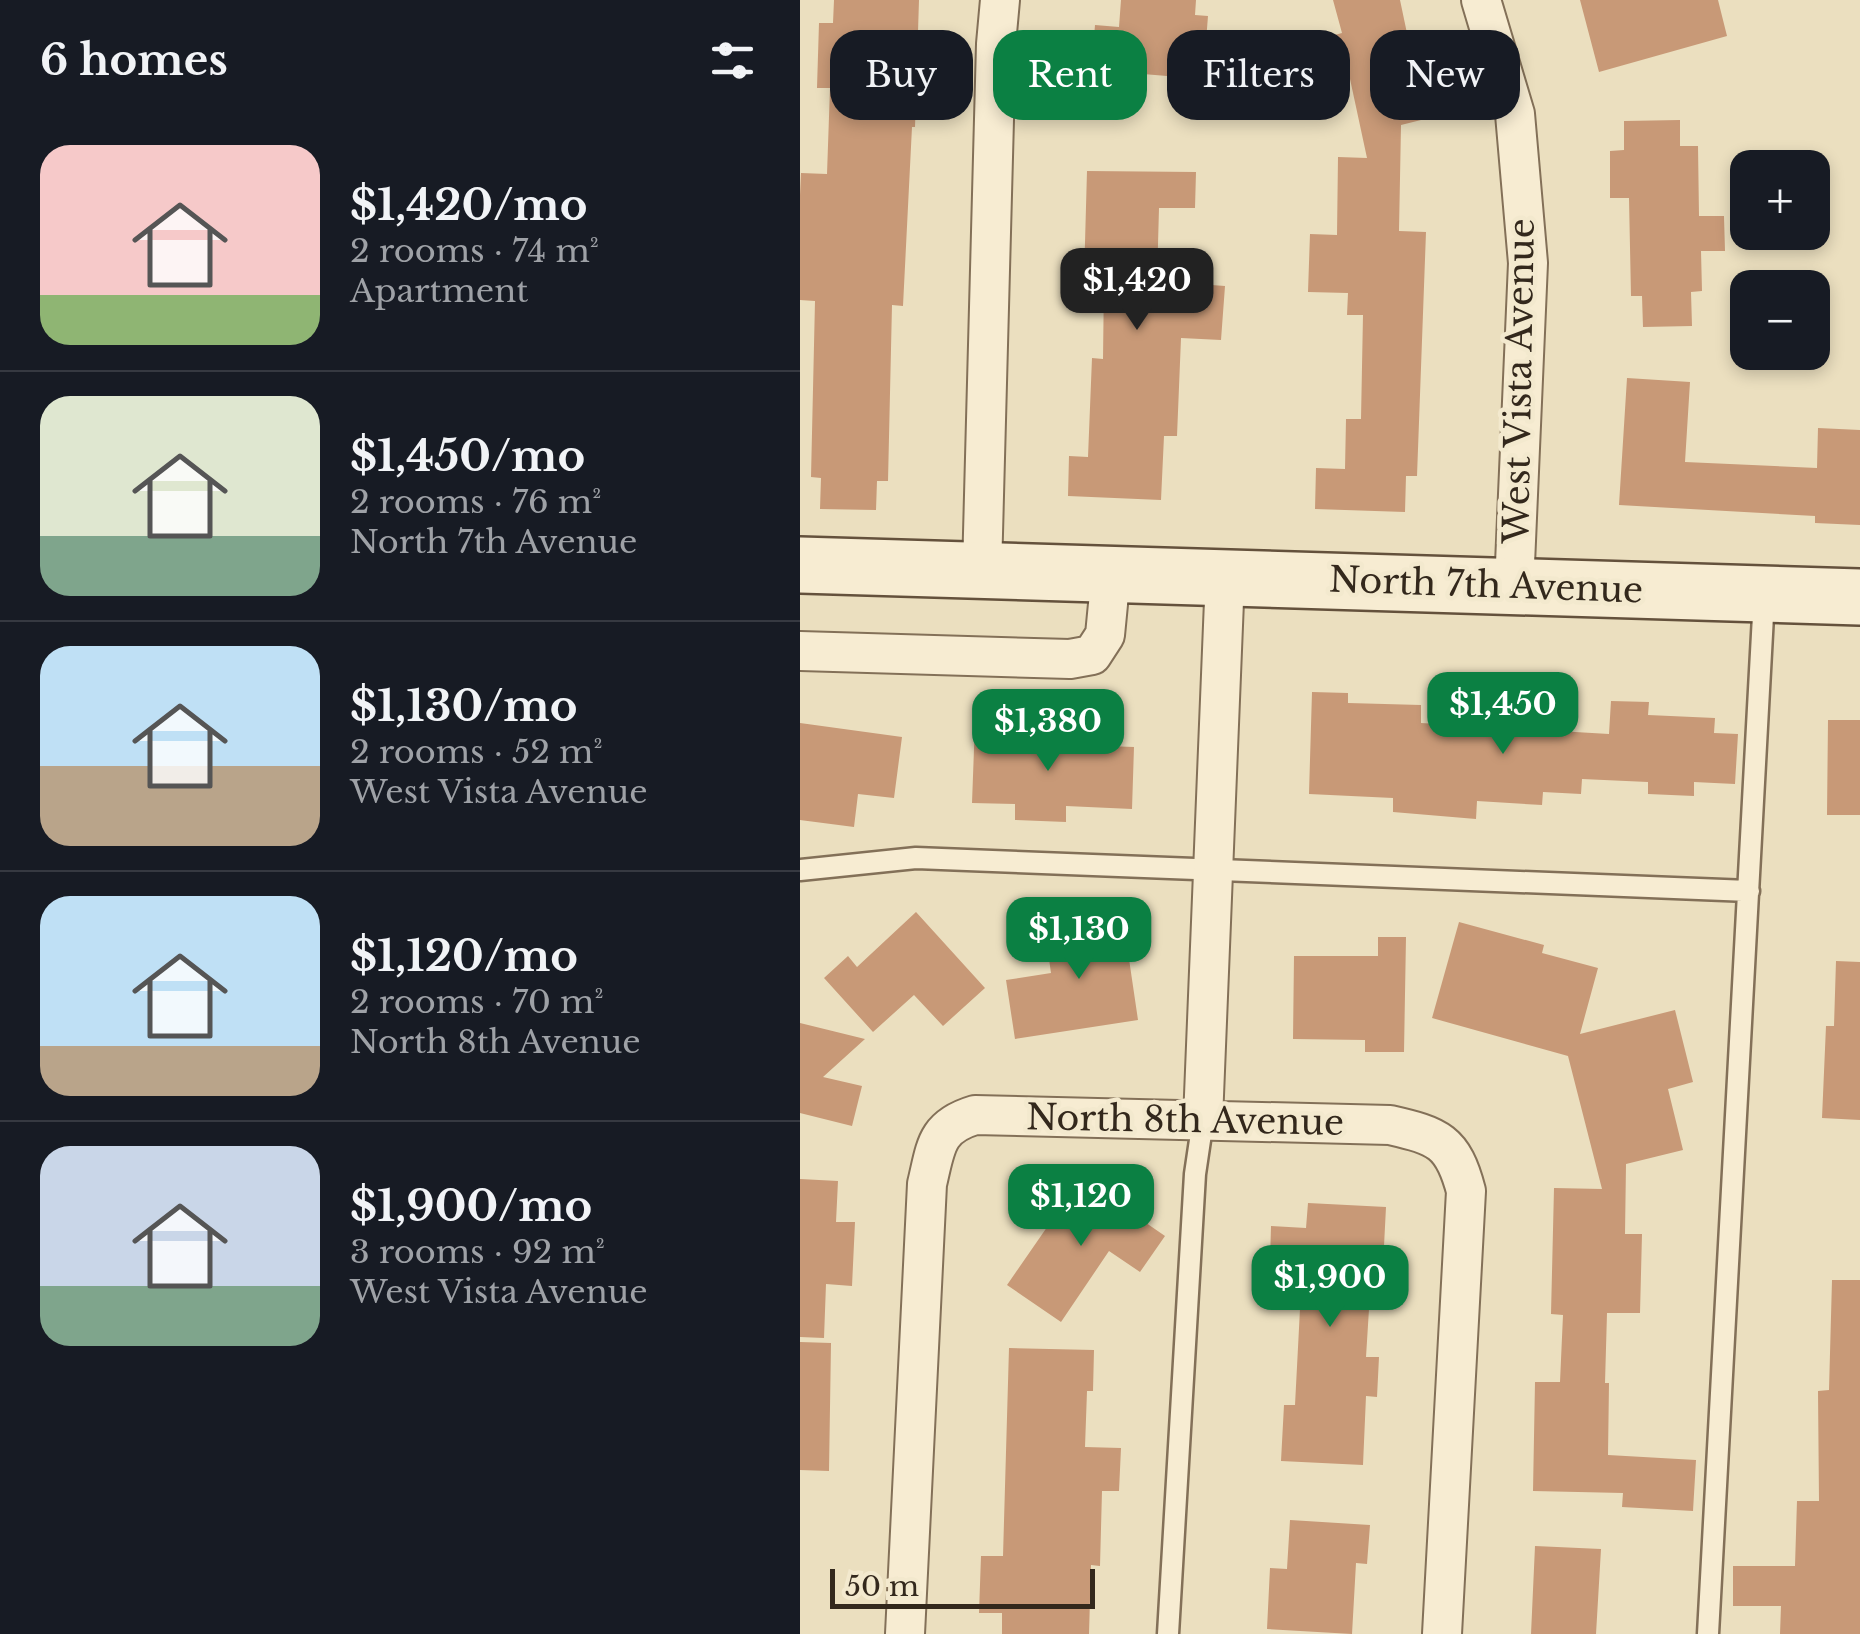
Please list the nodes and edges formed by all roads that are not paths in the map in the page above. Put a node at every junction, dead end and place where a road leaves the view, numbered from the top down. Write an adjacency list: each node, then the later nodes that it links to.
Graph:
1 (1000, 0): 4 (street)
2 (1481, 0): 7 (street, West Vista Avenue)
3 (800, 565): 4 (main road, North 7th Avenue)
4 (982, 571): 5 (main road, North 7th Avenue)
5 (1111, 573): 6 (main road, North 7th Avenue); 10 (street)
6 (1224, 576): 7 (main road, North 7th Avenue); 12 (street)
7 (1514, 587): 8 (main road, North 7th Avenue)
8 (1764, 594): 9 (main road, North 7th Avenue); 13 (lane)
9 (1860, 598)
10 (800, 651)
11 (800, 870): 12 (lane)
12 (1213, 870): 13 (lane); 14 (street)
13 (1749, 891): 18 (lane)
14 (1203, 1120): 15 (street, North 8th Avenue); 16 (lane); 17 (street, North 8th Avenue)
15 (905, 1634)
16 (1168, 1634)
17 (1442, 1634)
18 (1708, 1634)

